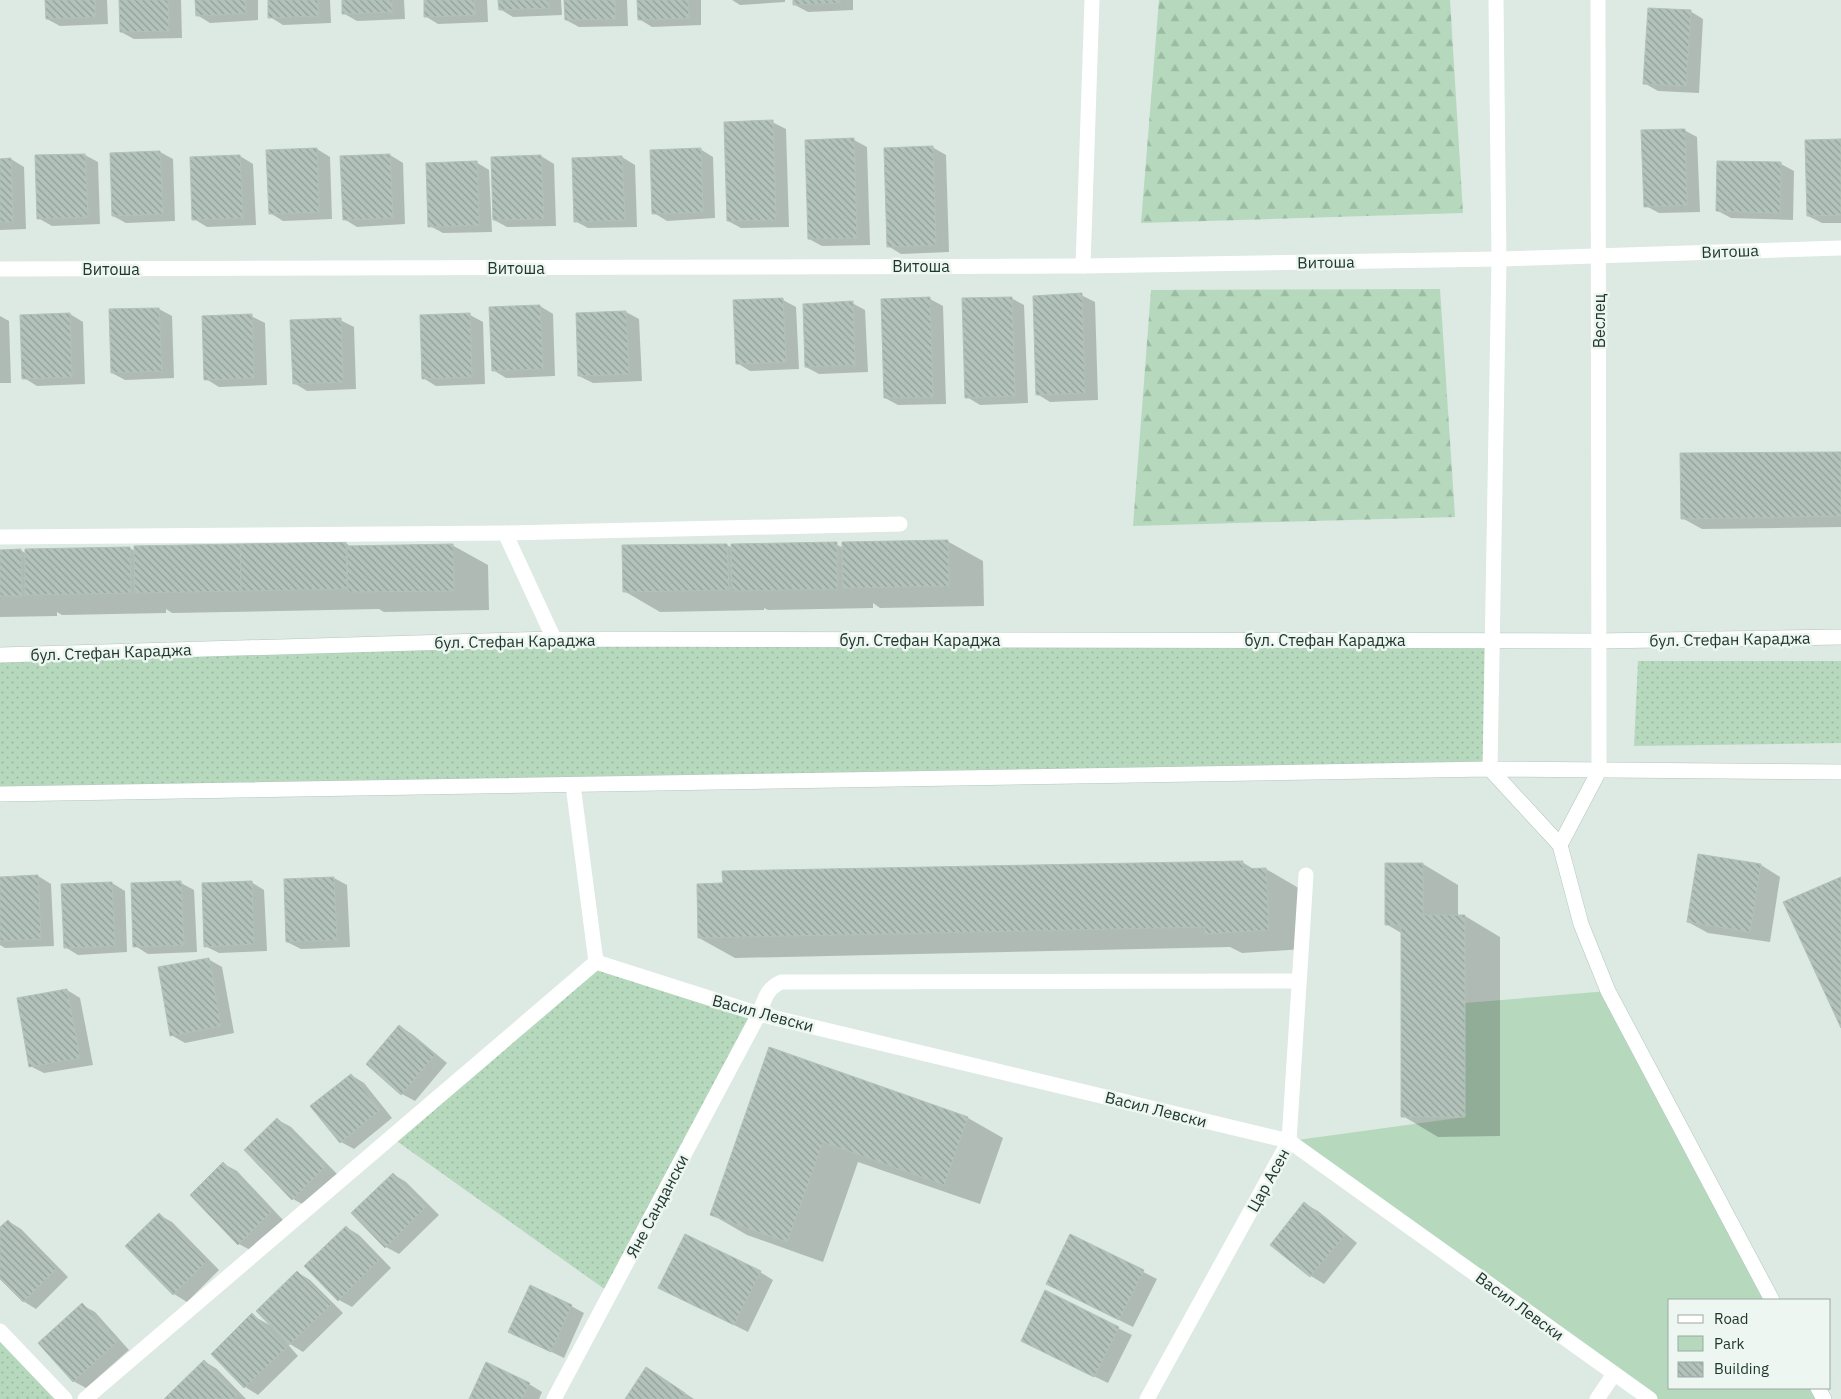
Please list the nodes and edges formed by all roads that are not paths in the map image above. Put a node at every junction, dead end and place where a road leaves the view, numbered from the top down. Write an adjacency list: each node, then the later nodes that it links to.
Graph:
1 (1092, 0): 7 (street)
2 (1496, 0): 6 (street)
3 (1598, 0): 5 (street, Веслец)
4 (1841, 248): 5 (street, Витоша)
5 (1599, 255): 6 (street, Витоша); 15 (street, Веслец)
6 (1499, 259): 7 (street, Витоша); 14 (street)
7 (1083, 266): 8 (street, Витоша)
8 (0, 270)
9 (900, 524): 10 (street)
10 (505, 533): 11 (street); 13 (street)
11 (0, 537)
12 (1841, 638): 15 (street, бул. Стефан Караджа)
13 (554, 639): 14 (street, бул. Стефан Караджа); 16 (street, бул. Стефан Караджа)
14 (1493, 641): 15 (street, бул. Стефан Караджа); 17 (street)
15 (1598, 641): 18 (street, Веслец)
16 (0, 655)
17 (1490, 769): 18 (street); 20 (street); 22 (street)
18 (1599, 771): 19 (street); 22 (street)
19 (1841, 772)
20 (573, 785): 21 (street); 24 (street)
21 (0, 794)
22 (1560, 844): 28 (street)
23 (1306, 875): 25 (street, Цар Асен)
24 (596, 962): 26 (street, Васил Левски); 32 (street)
25 (1298, 981): 26 (street, Яне Сандански); 27 (street, Цар Асен)
26 (759, 1014): 27 (street, Васил Левски); 33 (street, Яне Сандански)
27 (1290, 1141): 30 (street, Васил Левски); 34 (street, Цар Асен)
28 (1771, 1299)
29 (0, 1331): 31 (street)
30 (1614, 1374): 35 (street); 36 (street, Васил Левски)
31 (65, 1399)
32 (85, 1399)
33 (554, 1399)
34 (1147, 1399)
35 (1597, 1399)
36 (1650, 1399)

